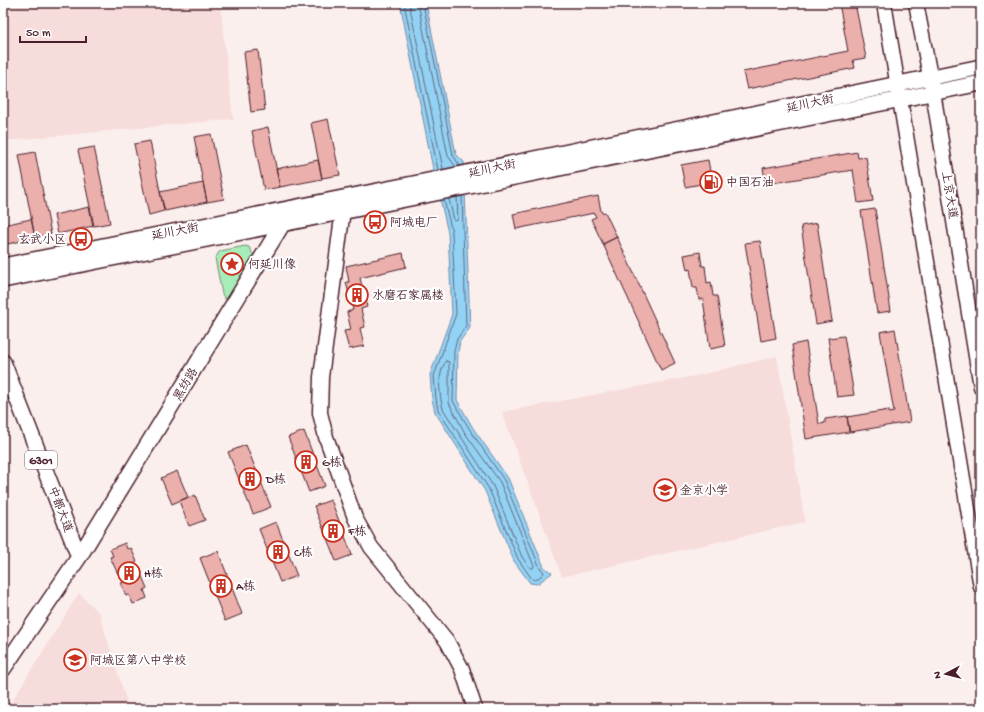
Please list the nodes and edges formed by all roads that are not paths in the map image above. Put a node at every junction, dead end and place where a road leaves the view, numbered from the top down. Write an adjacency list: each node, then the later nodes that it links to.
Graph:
1 (884, 3): 6 (main road)
2 (916, 3): 5 (main road, 上京大道)
3 (981, 67): 5 (main road, 延川大街)
4 (981, 83): 5 (main road, 延川大街)
5 (932, 85): 6 (main road, 延川大街); 14 (main road, 上京大道)
6 (899, 92): 7 (main road, 延川大街); 16 (main road)
7 (472, 179): 8 (main road, 延川大街); 8 (main road, 延川大街)
8 (343, 204): 9 (main road, 延川大街); 18 (main road)
9 (282, 216): 10 (main road, 延川大街); 11 (main road, 延川大街); 15 (main road, 黑纺路)
10 (3, 266)
11 (3, 280)
12 (3, 362): 15 (main road, 中都大道 / G301)
13 (3, 386): 15 (main road, 中都大道 / G301)
14 (981, 387)
15 (76, 561): 17 (main road)
16 (981, 587)
17 (3, 669)
18 (475, 709)

